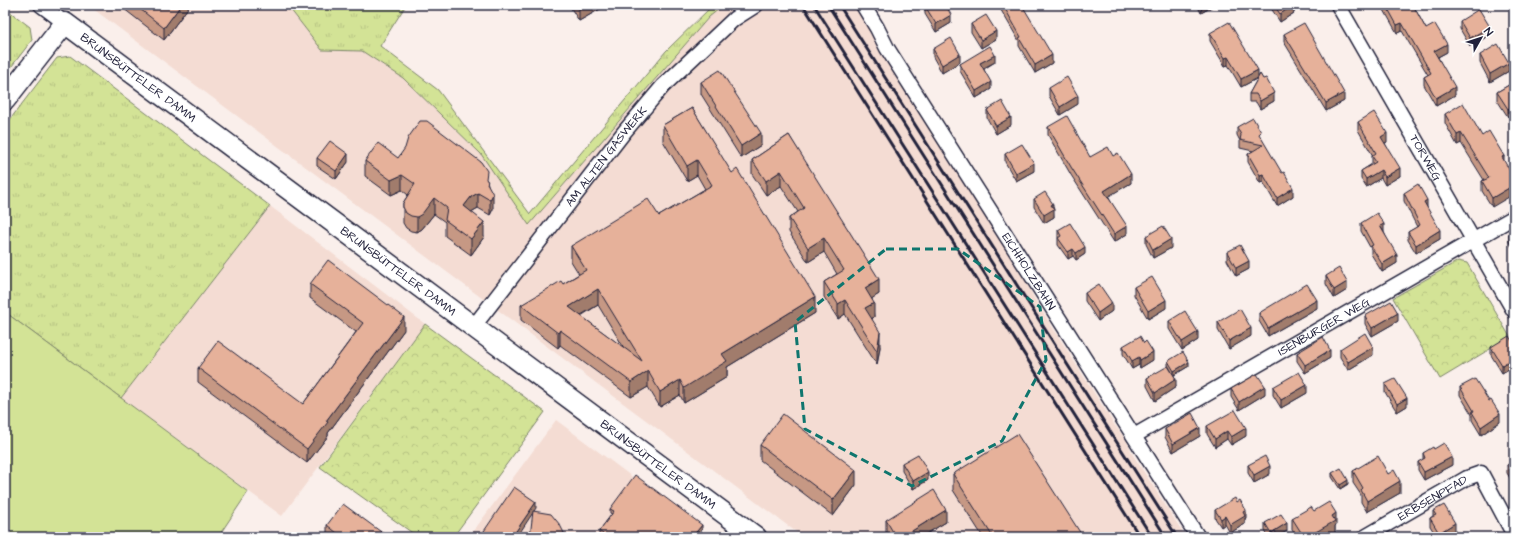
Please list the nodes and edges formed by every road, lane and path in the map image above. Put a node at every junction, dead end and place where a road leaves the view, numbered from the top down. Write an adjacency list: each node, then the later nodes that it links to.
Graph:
1 (41, 5): 5 (street, BRUNSBÜTTELER DAMM)
2 (863, 5): 11 (street, EICHHOLZBAHN)
3 (1338, 5): 8 (street, TORWEG)
4 (756, 6): 10 (street, AM ALTEN GASWERK)
5 (65, 23): 6 (main road); 10 (main road, BRUNSBÜTTELER DAMM)
6 (5, 100)
7 (1514, 217): 8 (street, ISENBURGER WEG)
8 (1473, 240): 9 (street, TORWEG); 11 (street, ISENBURGER WEG)
9 (1514, 311)
10 (474, 326): 13 (main road, BRUNSBÜTTELER DAMM)
11 (1134, 436): 14 (street, EICHHOLZBAHN)
12 (1514, 535): 15 (street, ERBSENPFAD)
13 (756, 537)
14 (1198, 537)
15 (1365, 537)

